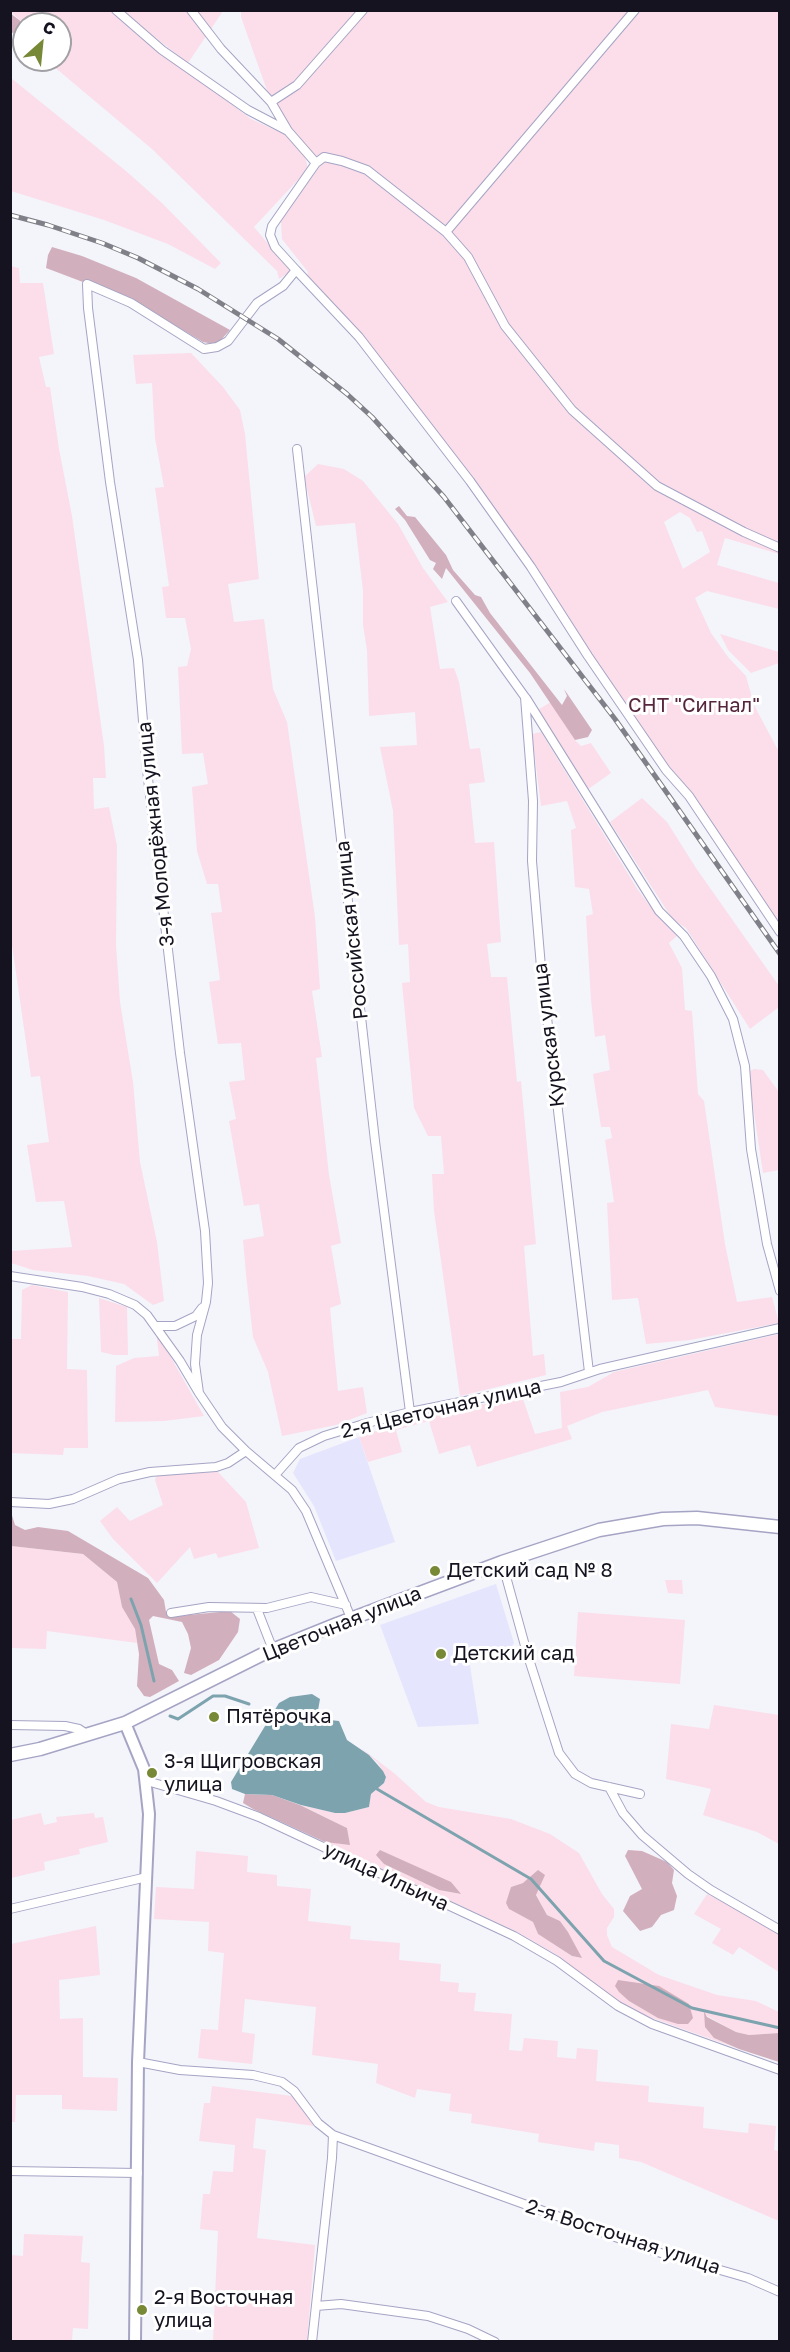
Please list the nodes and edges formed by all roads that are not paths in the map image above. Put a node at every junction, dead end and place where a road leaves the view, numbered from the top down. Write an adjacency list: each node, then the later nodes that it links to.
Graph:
1 (116, 10): 6 (street)
2 (191, 10): 5 (street)
3 (363, 10): 5 (street)
4 (635, 10): 8 (street)
5 (271, 102): 6 (street)
6 (288, 130): 7 (street)
7 (316, 163): 8 (street); 9 (street)
8 (446, 232): 11 (street)
9 (296, 270): 14 (street); 17 (street, 3-я Молодёжная улица)
10 (297, 448): 22 (street, Российская улица)
11 (780, 548)
12 (456, 601): 13 (street)
13 (525, 697): 16 (street); 20 (street, Курская улица)
14 (780, 932)
15 (10, 1276): 18 (street)
16 (780, 1291)
17 (206, 1302): 18 (street); 21 (street, 3-я Молодёжная улица)
18 (157, 1326): 21 (street)
19 (780, 1328): 20 (street, 2-я Цветочная улица)
20 (589, 1372): 22 (street, 2-я Цветочная улица)
21 (199, 1393): 23 (street)
22 (410, 1412): 24 (street, 2-я Цветочная улица)
23 (246, 1451): 24 (street); 25 (street)
24 (275, 1475): 28 (street)
25 (10, 1502)
26 (780, 1527): 27 (main road, Цветочная улица)
27 (502, 1562): 31 (main road, Цветочная улица); 38 (street)
28 (346, 1605): 29 (street); 31 (street)
29 (257, 1609): 30 (street); 32 (street)
30 (171, 1613)
31 (351, 1618): 32 (main road, Цветочная улица)
32 (273, 1650): 33 (main road, Цветочная улица)
33 (125, 1723): 35 (main road); 37 (street)
34 (10, 1725): 35 (street)
35 (89, 1735): 36 (main road)
36 (10, 1755)
37 (147, 1781): 40 (street); 44 (street, улица Ильича)
38 (609, 1787): 39 (street); 42 (street)
39 (640, 1794)
40 (147, 1877): 41 (street); 43 (street)
41 (10, 1909)
42 (780, 1930)
43 (138, 2062): 45 (street, 2-я Восточная улица); 47 (street)
44 (780, 2070)
45 (333, 2134): 48 (street, 2-я Восточная улица); 49 (street)
46 (10, 2171): 47 (street)
47 (138, 2173): 50 (street)
48 (780, 2292)
49 (316, 2306): 51 (street); 52 (street)
50 (135, 2342)
51 (312, 2342)
52 (495, 2342)

